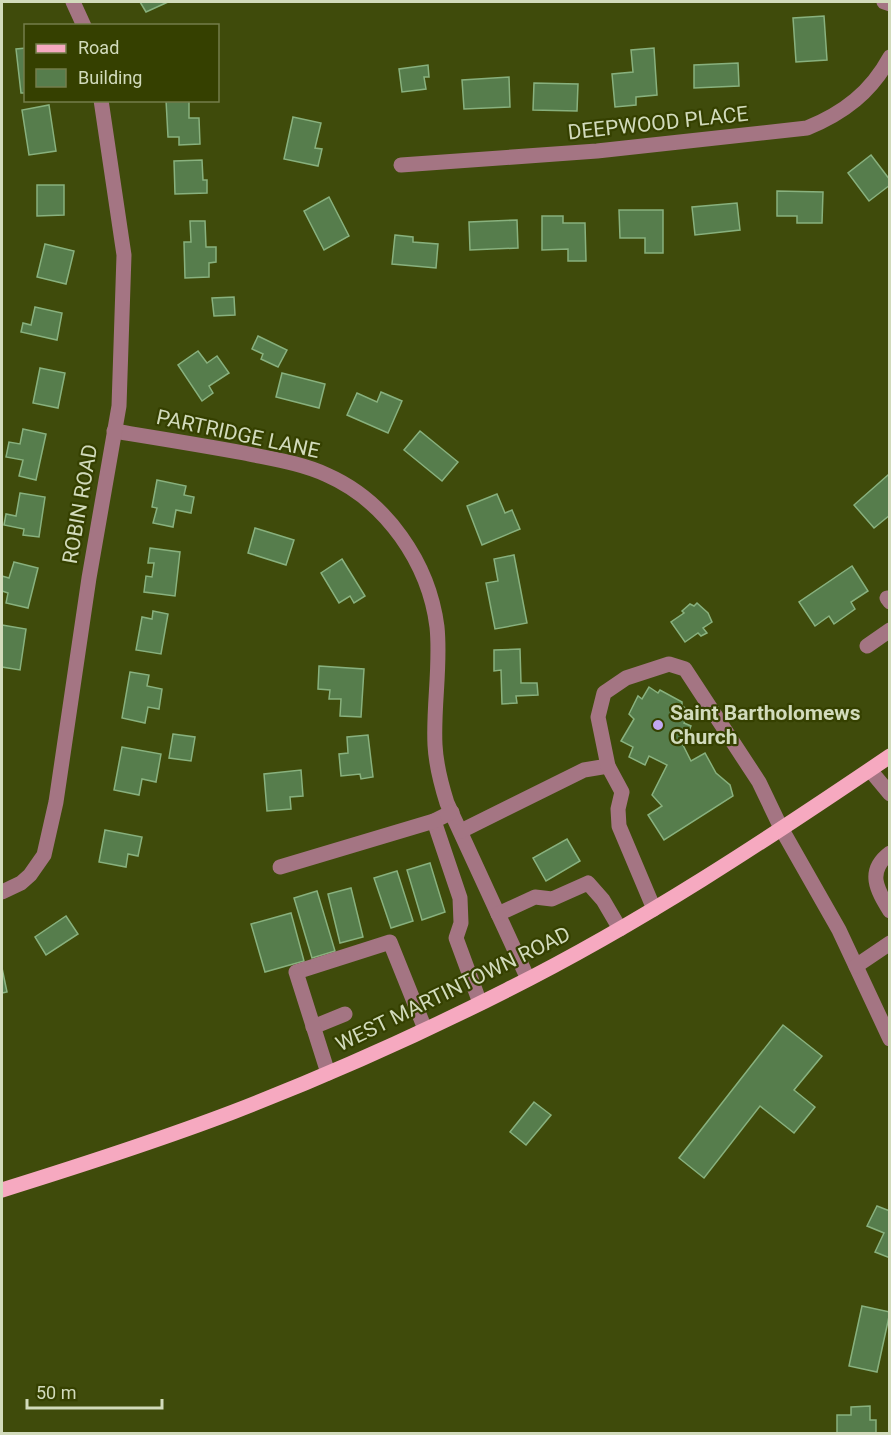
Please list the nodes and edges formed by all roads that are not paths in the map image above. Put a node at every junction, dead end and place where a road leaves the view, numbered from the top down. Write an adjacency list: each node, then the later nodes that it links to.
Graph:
1 (73, 2): 4 (street)
2 (884, 2): 3 (street)
3 (890, 4)
4 (83, 24)
5 (890, 57): 7 (street, DEEPWOOD PLACE)
6 (101, 102): 8 (street, ROBIN ROAD)
7 (401, 165)
8 (114, 431): 15 (street, PARTRIDGE LANE); 21 (street, ROBIN ROAD)
9 (890, 630): 10 (street)
10 (867, 646)
11 (890, 756): 13 (main road, WEST MARTINTOWN ROAD)
12 (608, 766): 17 (street); 18 (street); 22 (street)
13 (870, 770): 14 (street); 17 (main road, WEST MARTINTOWN ROAD)
14 (890, 794)
15 (452, 812): 16 (street); 18 (street, PARTRIDGE LANE)
16 (434, 821): 20 (street); 29 (street)
17 (781, 828): 22 (main road, WEST MARTINTOWN ROAD); 27 (street)
18 (460, 831): 24 (street, PARTRIDGE LANE)
19 (890, 853): 23 (street)
20 (280, 867)
21 (2, 892)
22 (654, 909): 25 (main road, WEST MARTINTOWN ROAD)
23 (890, 911)
24 (498, 914): 25 (street); 28 (street, PARTRIDGE LANE)
25 (620, 929): 28 (main road, WEST MARTINTOWN ROAD)
26 (890, 943): 27 (street)
27 (856, 966): 33 (street)
28 (528, 979): 29 (main road, WEST MARTINTOWN ROAD)
29 (480, 1003): 32 (main road, WEST MARTINTOWN ROAD)
30 (345, 1014): 31 (street)
31 (313, 1027): 32 (street); 34 (street)
32 (425, 1029): 34 (main road, WEST MARTINTOWN ROAD)
33 (890, 1039)
34 (328, 1073): 35 (main road, WEST MARTINTOWN ROAD)
35 (2, 1190)

